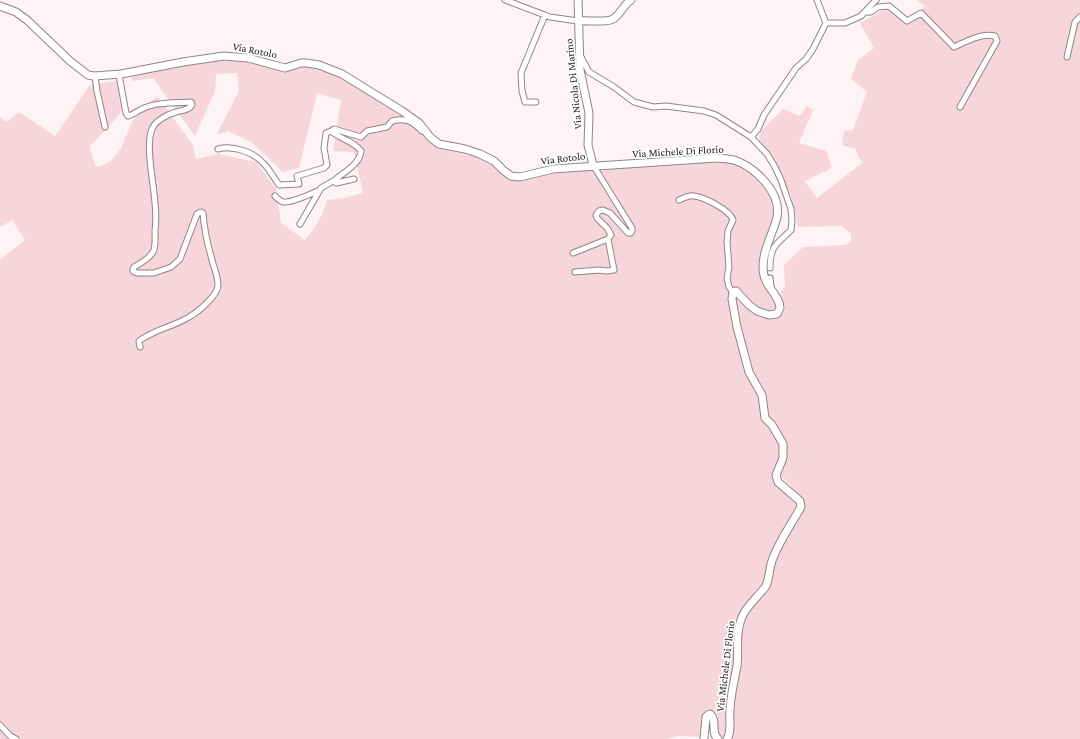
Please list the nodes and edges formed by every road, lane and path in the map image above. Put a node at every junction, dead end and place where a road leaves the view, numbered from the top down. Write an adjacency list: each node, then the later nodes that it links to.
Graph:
1 (505, 0): 8 (street)
2 (578, 0): 10 (street, Via Nicola Di Marino)
3 (631, 0): 10 (street)
4 (817, 0): 11 (street)
5 (876, 0): 7 (street)
6 (0, 6): 15 (street, Via Rotolo)
7 (865, 12): 11 (street); 17 (street)
8 (546, 15): 10 (street); 16 (street)
9 (1080, 17): 13 (street)
10 (578, 21): 12 (street, Via Nicola Di Marino)
11 (826, 23): 21 (street)
12 (579, 55): 21 (street); 23 (street, Via Nicola Di Marino)
13 (1067, 57)
14 (119, 75): 15 (street, Via Rotolo); 20 (street, Via Rotolo); 37 (street)
15 (95, 76): 18 (street)
16 (536, 102)
17 (960, 107)
18 (105, 127)
19 (331, 131): 20 (street); 22 (street); 25 (street)
20 (427, 134): 23 (street, Via Rotolo)
21 (751, 137): 32 (street)
22 (218, 149)
23 (593, 165): 30 (street); 35 (street, Via Michele Di Florio)
24 (354, 179): 25 (street)
25 (335, 180): 26 (street)
26 (319, 190): 27 (street); 29 (street)
27 (276, 196)
28 (679, 200): 36 (street)
29 (300, 224)
30 (608, 239): 31 (street); 33 (street)
31 (573, 253)
32 (770, 268)
33 (575, 272)
34 (770, 278): 35 (street)
35 (770, 288): 36 (street, Via Michele Di Florio)
36 (733, 292): 42 (street, Via Michele Di Florio)
37 (140, 346)
38 (0, 725): 39 (street)
39 (16, 739)
40 (704, 739): 41 (street, Via Michele Di Florio)
41 (718, 739)
42 (727, 739)

